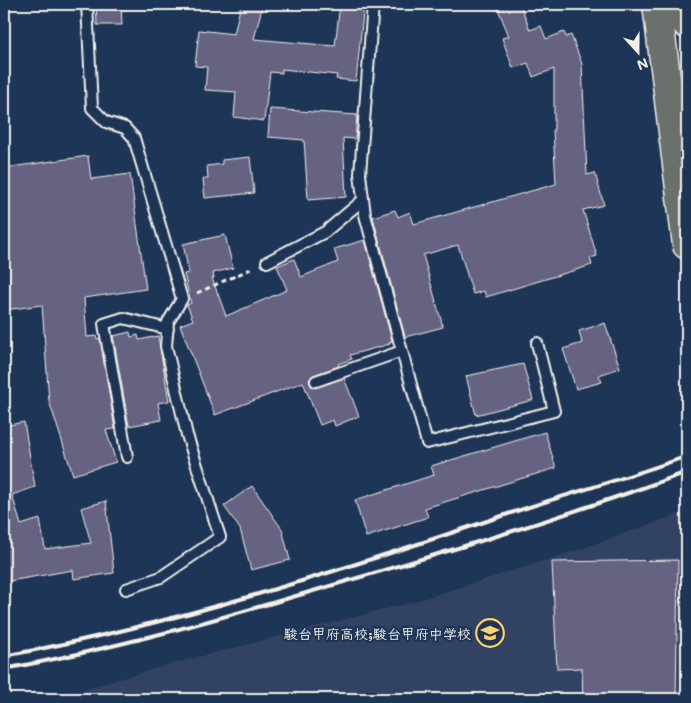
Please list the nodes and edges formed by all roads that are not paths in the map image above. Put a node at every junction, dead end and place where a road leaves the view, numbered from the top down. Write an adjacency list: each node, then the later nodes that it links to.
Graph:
1 (87, 4): 9 (lane)
2 (373, 4): 6 (lane)
3 (657, 4): 7 (main road)
4 (685, 4): 5 (main road)
5 (687, 24)
6 (363, 200): 8 (lane); 11 (lane)
7 (687, 245)
8 (267, 262)
9 (168, 329): 13 (lane); 14 (lane)
10 (537, 344): 11 (lane)
11 (402, 351): 12 (lane)
12 (316, 381)
13 (127, 457)
14 (126, 589)

